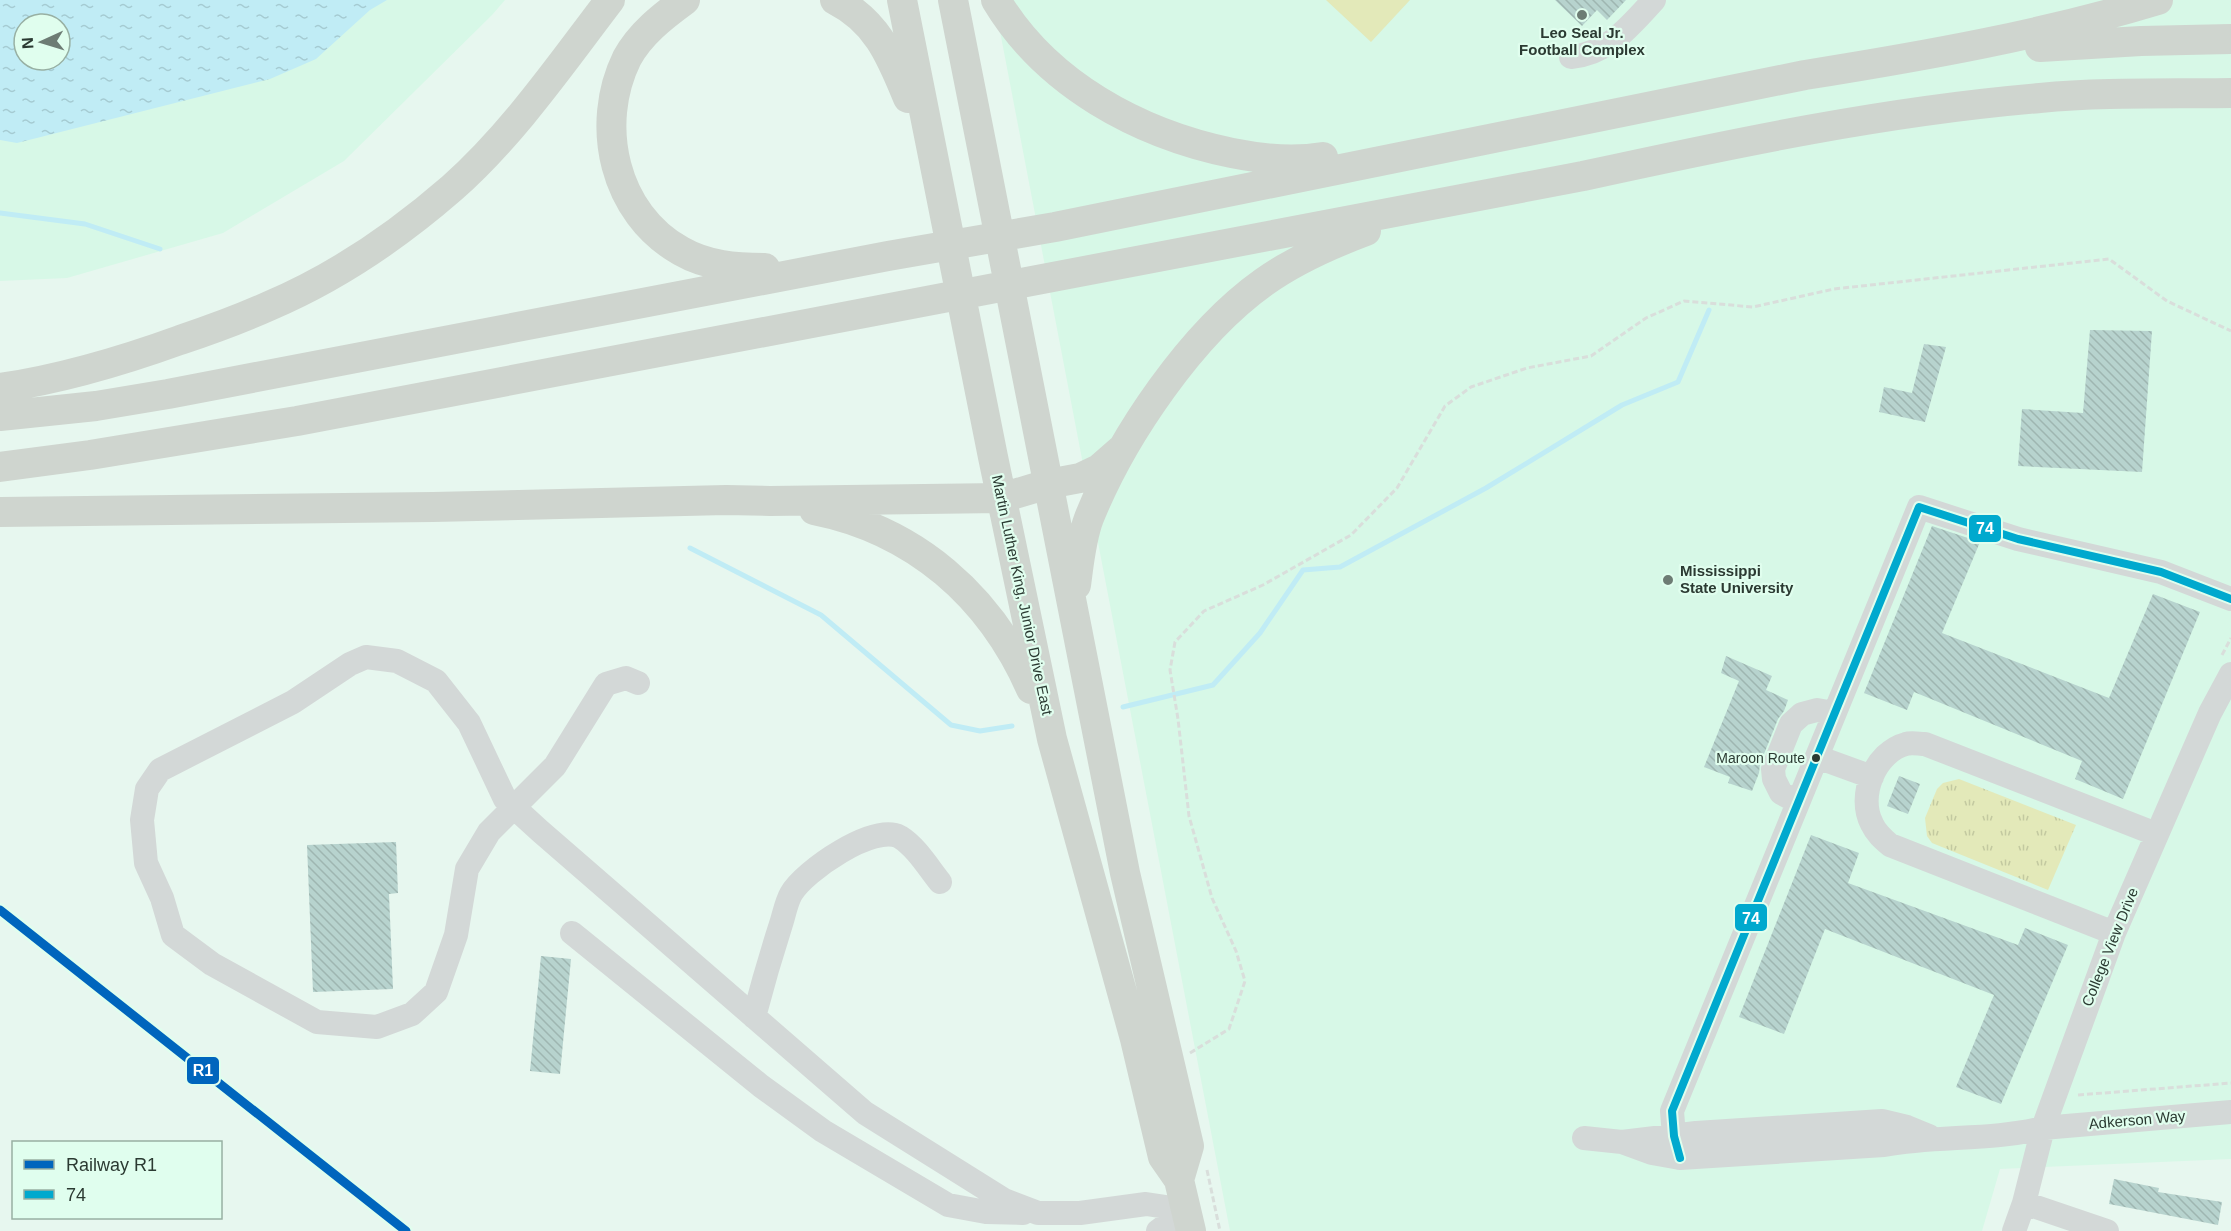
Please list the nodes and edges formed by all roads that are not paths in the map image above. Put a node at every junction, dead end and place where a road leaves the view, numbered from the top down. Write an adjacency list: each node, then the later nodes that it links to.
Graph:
1 (610, 0): 17 (main road)
2 (685, 0): 16 (main road)
3 (835, 0): 14 (main road)
4 (902, 0): 14 (main road, Martin Luther King, Junior Drive East)
5 (953, 0): 21 (main road, Martin Luther King, Junior Drive East)
6 (996, 0): 13 (main road)
7 (1654, 0): 10 (street)
8 (2158, 0): 11 (main road)
9 (2231, 39): 11 (main road)
10 (1571, 57)
11 (1920, 57): 13 (main road)
12 (2231, 93): 15 (main road)
13 (1469, 142): 16 (main road)
14 (932, 152): 22 (main road, Martin Luther King, Junior Drive East)
15 (1583, 176): 19 (main road); 20 (main road)
16 (831, 267): 18 (main road)
17 (0, 388)
18 (0, 416)
19 (1123, 448): 21 (main road); 26 (main road)
20 (0, 467)
21 (1048, 484): 22 (main road); 26 (main road, Martin Luther King, Junior Drive East)
22 (1001, 498): 23 (main road); 30 (main road, Martin Luther King, Junior Drive East)
23 (770, 501): 24 (main road); 30 (main road)
24 (0, 512)
25 (2231, 599): 29 (street)
26 (1073, 606): 44 (main road, Martin Luther King, Junior Drive East)
27 (2231, 674): 35 (street, College View Drive)
28 (638, 683): 34 (street)
29 (1834, 713): 31 (street); 33 (street)
30 (1052, 739): 44 (main road, Martin Luther King, Junior Drive East)
31 (1816, 757): 32 (street); 33 (street)
32 (1872, 777): 35 (street); 38 (street)
33 (1798, 802): 43 (street)
34 (515, 808): 34 (street); 39 (street)
35 (2156, 834): 38 (street, College View Drive)
36 (940, 882): 39 (street)
37 (573, 933): 46 (street)
38 (2114, 933): 41 (street, College View Drive)
39 (754, 1017): 46 (street)
40 (2231, 1112): 41 (street, Adkerson Way)
41 (2043, 1128): 43 (street, Adkerson Way); 45 (street, College View Drive)
42 (1584, 1138): 43 (street, Adkerson Way)
43 (1677, 1147)
44 (1179, 1180): 47 (main road, Martin Luther King, Junior Drive East)
45 (2024, 1203): 49 (street, College View Drive); 50 (street)
46 (1038, 1213): 47 (street)
47 (1189, 1221): 48 (street)
48 (1158, 1231)
49 (2014, 1231)
50 (2108, 1231)

